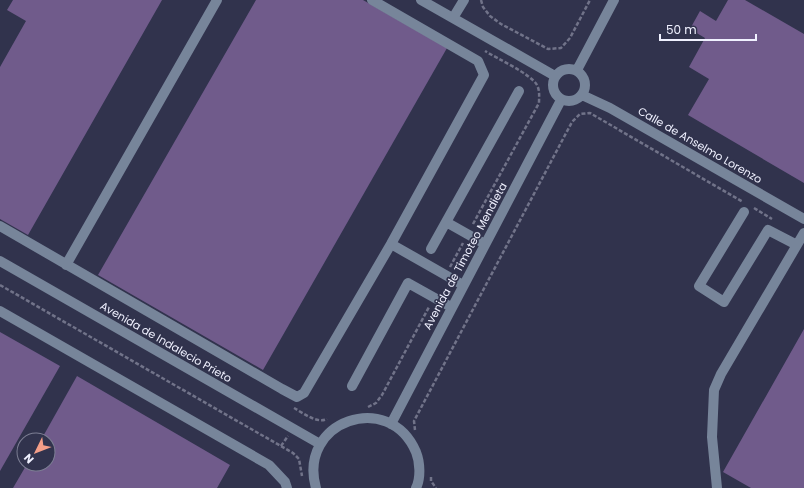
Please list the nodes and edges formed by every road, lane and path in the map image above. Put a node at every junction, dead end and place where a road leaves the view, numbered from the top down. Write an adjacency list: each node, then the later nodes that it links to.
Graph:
1 (217, 0): 27 (street)
2 (372, 0): 22 (street)
3 (421, 0): 8 (street)
4 (464, 0): 8 (street)
5 (481, 0): 6 (path)
6 (590, 0)
7 (614, 0): 10 (street)
8 (453, 18): 11 (street)
9 (482, 50): 21 (path)
10 (577, 70): 11 (street); 13 (street)
11 (555, 76): 14 (street)
12 (519, 91): 18 (street)
13 (582, 95): 14 (street); 16 (street, Calle de Anselmo Lorenzo)
14 (561, 100): 23 (street, Avenida de Timoteo Mendieta)
15 (744, 212): 24 (street)
16 (804, 219)
17 (775, 220): 39 (path)
18 (446, 222): 21 (street); 25 (street)
19 (0, 226): 27 (street)
20 (804, 233): 24 (street)
21 (467, 234): 23 (street); 28 (path)
22 (391, 244): 27 (street); 28 (street)
23 (485, 244): 30 (street, Avenida de Timoteo Mendieta)
24 (797, 245): 47 (street)
25 (431, 249)
26 (0, 261): 40 (street, Avenida de Indalecio Prieto)
27 (66, 265)
28 (446, 275): 30 (street)
29 (0, 285): 42 (path)
30 (463, 285): 32 (street, Avenida de Timoteo Mendieta)
31 (434, 298): 32 (street); 34 (street); 36 (path)
32 (451, 308): 38 (street, Avenida de Timoteo Mendieta)
33 (0, 311): 43 (street)
34 (352, 386)
35 (289, 405): 37 (path)
36 (363, 407)
37 (328, 419)
38 (391, 424): 40 (street); 45 (street)
39 (417, 434)
40 (320, 444): 44 (street)
41 (431, 474): 46 (path)
42 (303, 480)
43 (287, 488)
44 (316, 488)
45 (416, 488)
46 (436, 488)
47 (717, 488)

